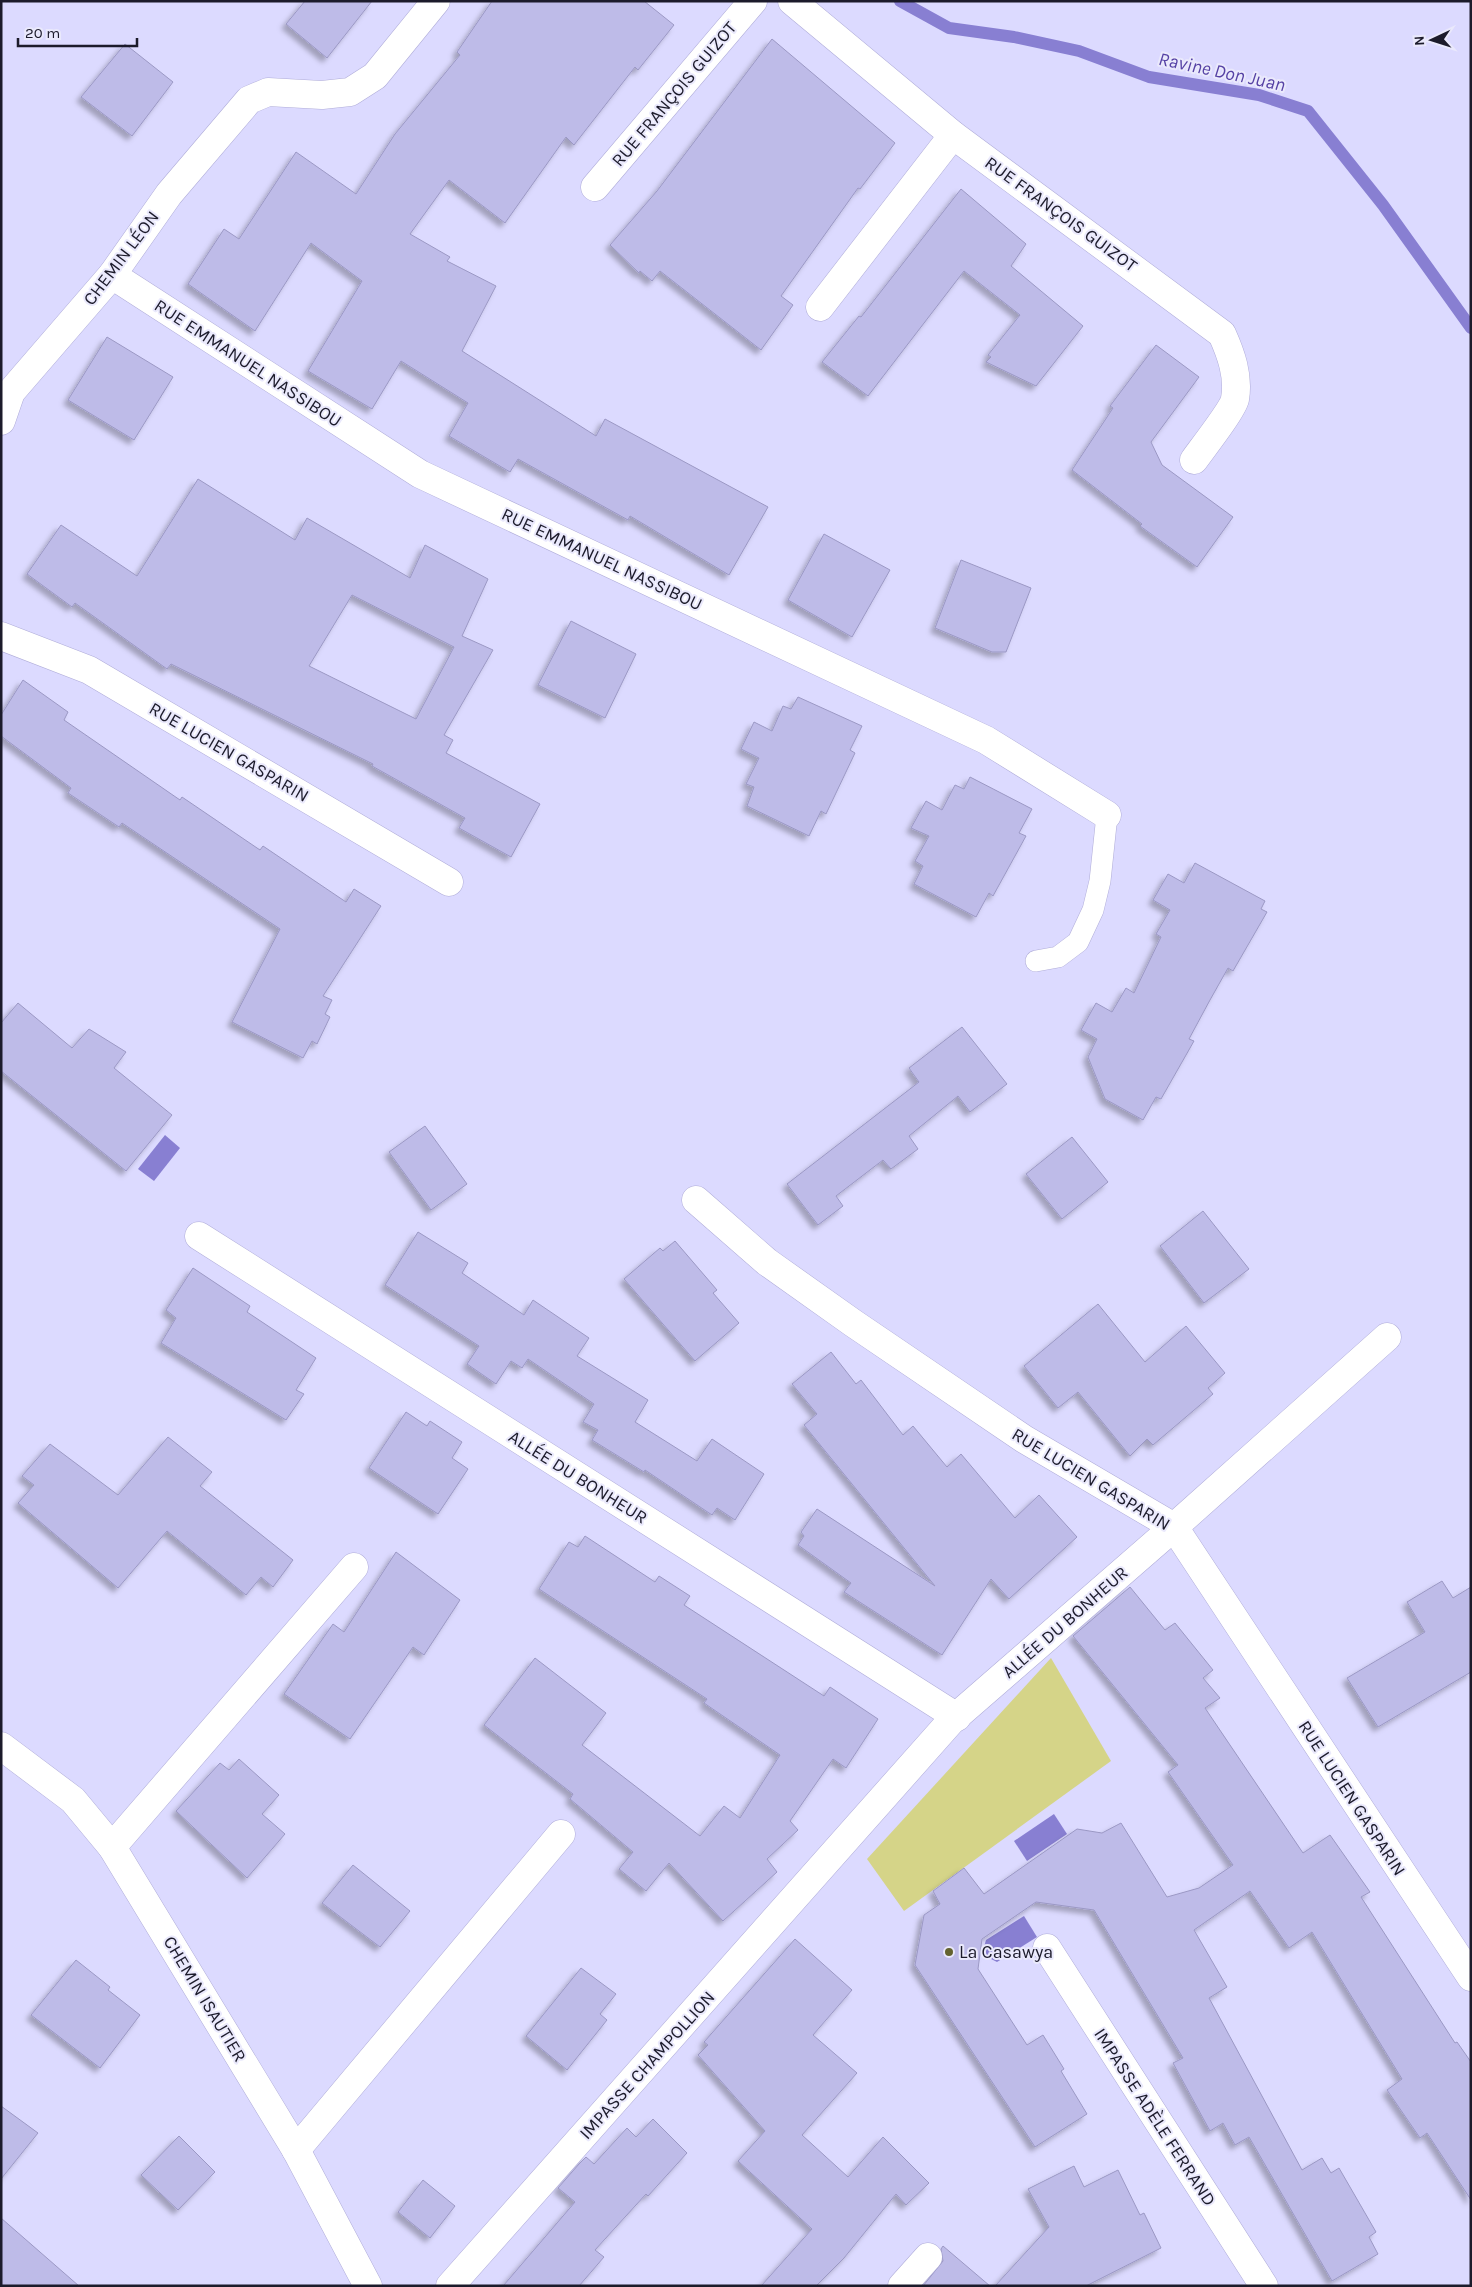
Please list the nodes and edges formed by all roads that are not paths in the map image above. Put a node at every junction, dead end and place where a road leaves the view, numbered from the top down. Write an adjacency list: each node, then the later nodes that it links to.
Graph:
1 (436, 1): 6 (street, CHEMIN LÉON)
2 (753, 1): 5 (street, RUE FRANÇOIS GUIZOT)
3 (792, 1): 4 (street, RUE FRANÇOIS GUIZOT)
4 (953, 135): 7 (street); 9 (street, RUE FRANÇOIS GUIZOT)
5 (595, 187)
6 (112, 275): 8 (street, CHEMIN LÉON); 11 (street, RUE EMMANUEL NASSIBOU)
7 (820, 307)
8 (1, 421)
9 (1194, 460)
10 (1, 636): 12 (street, RUE LUCIEN GASPARIN)
11 (1107, 815): 13 (lane)
12 (449, 882)
13 (1036, 960)
14 (696, 1200): 17 (street, RUE LUCIEN GASPARIN)
15 (199, 1236): 19 (street, ALLÉE DU BONHEUR)
16 (1388, 1337): 17 (street, ALLÉE DU BONHEUR)
17 (1174, 1527): 19 (street, ALLÉE DU BONHEUR); 25 (street, RUE LUCIEN GASPARIN)
18 (354, 1567): 23 (street)
19 (957, 1717): 22 (street, ALLÉE DU BONHEUR)
20 (1, 1746): 23 (street, CHEMIN ISAUTIER)
21 (562, 1834): 26 (street)
22 (844, 1844): 29 (street, IMPASSE CHAMPOLLION)
23 (112, 1847): 26 (street, CHEMIN ISAUTIER)
24 (1047, 1948): 31 (street, IMPASSE ADÈLE FERRAND)
25 (1471, 1978)
26 (296, 2150): 28 (street, CHEMIN ISAUTIER)
27 (928, 2257): 30 (street)
28 (368, 2286)
29 (450, 2286)
30 (902, 2286)
31 (1264, 2286)

